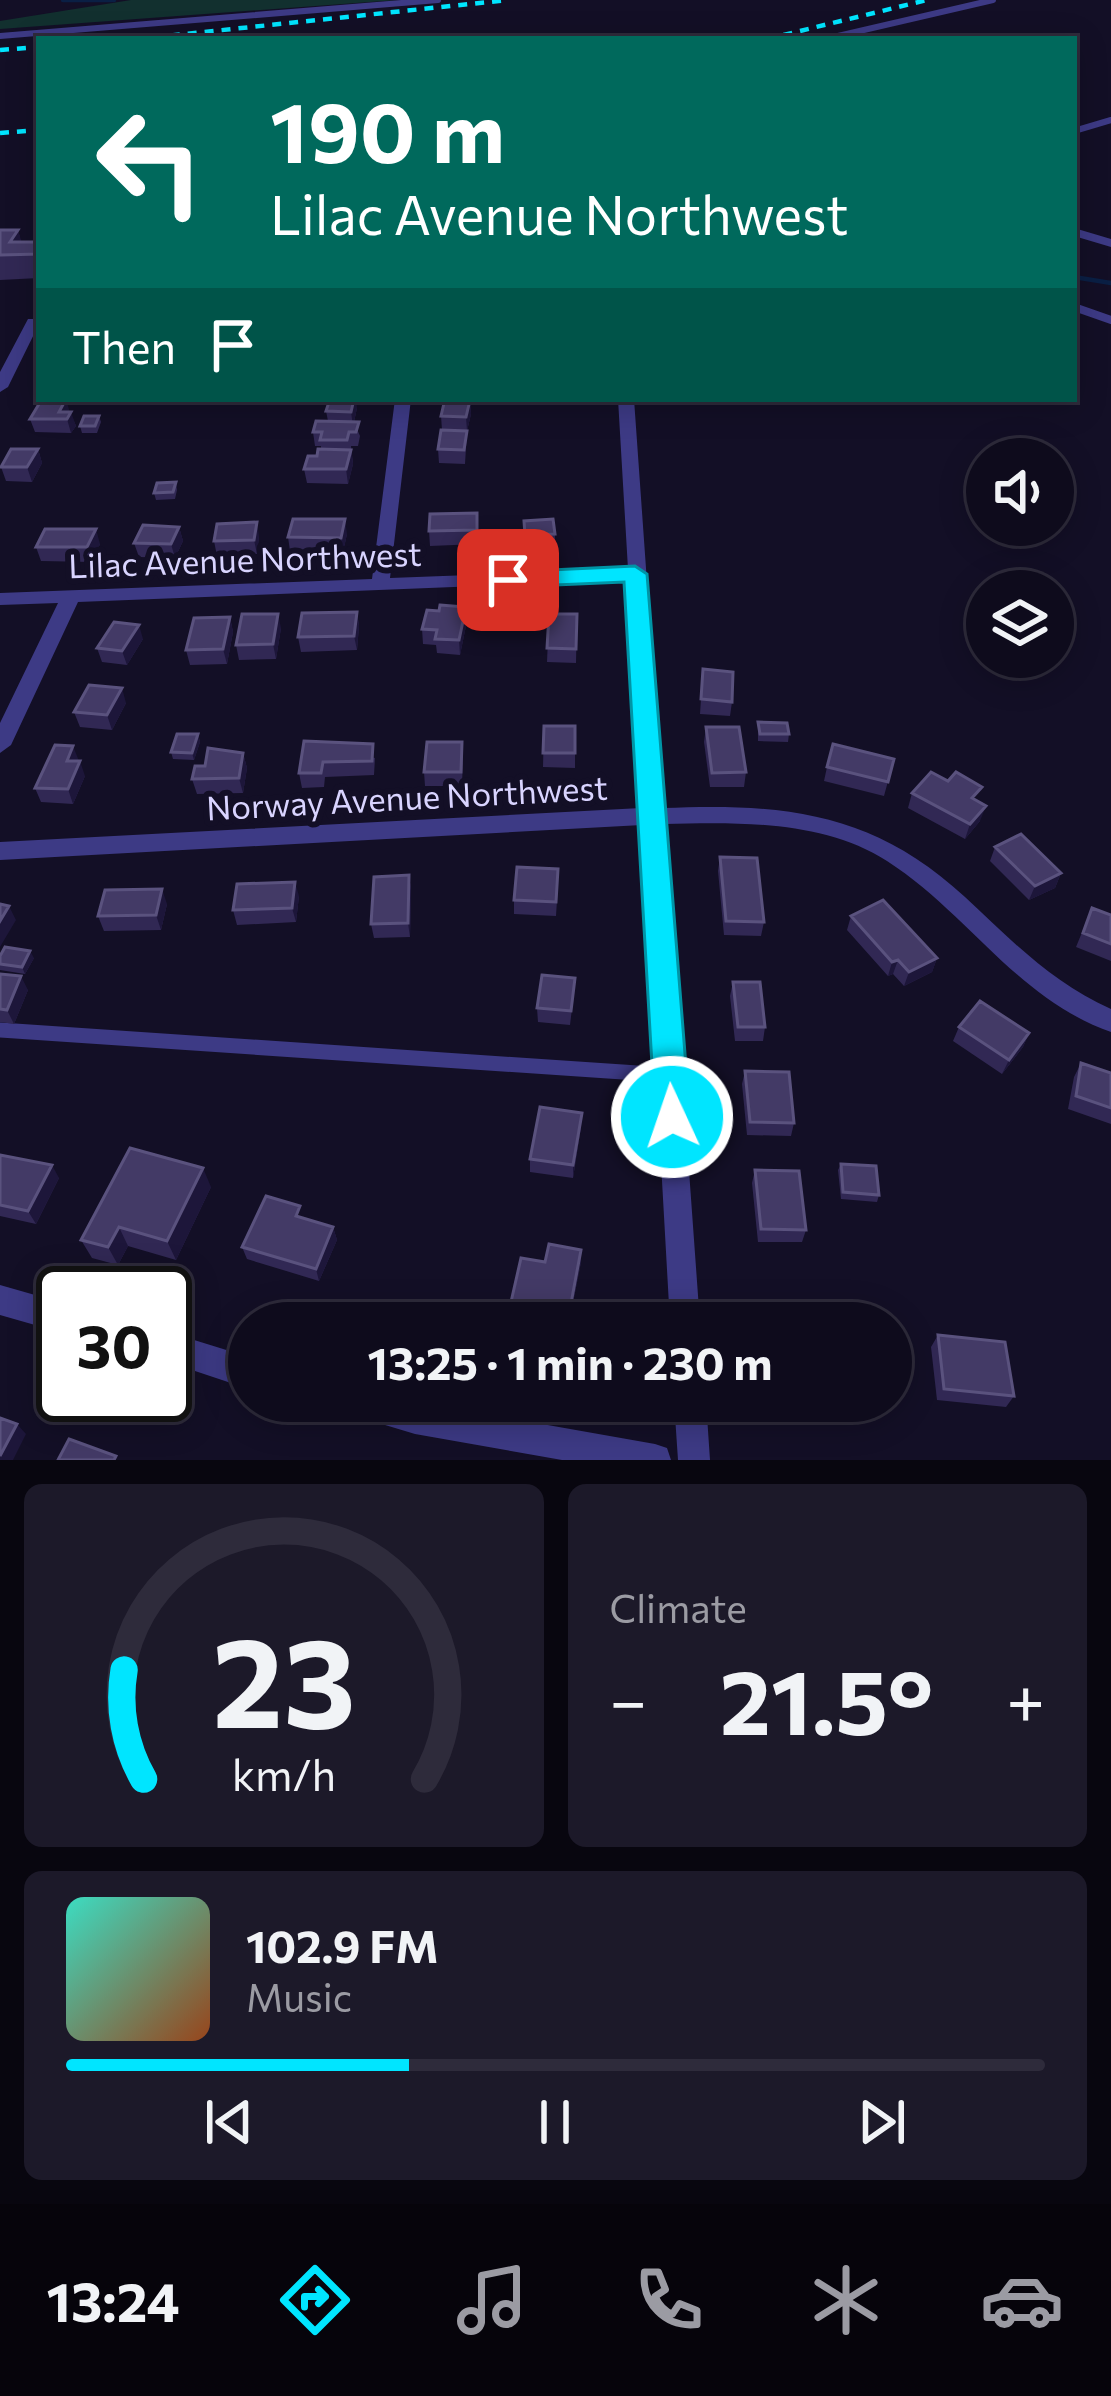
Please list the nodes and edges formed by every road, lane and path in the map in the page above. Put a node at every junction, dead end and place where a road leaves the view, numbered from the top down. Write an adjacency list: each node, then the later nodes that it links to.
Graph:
1 (438, 0): 3 (lane)
2 (993, 0): 5 (lane)
3 (421, 1): 4 (lane)
4 (0, 36)
5 (838, 36)
6 (1111, 120): 7 (lane)
7 (1077, 130)
8 (1077, 233): 9 (street)
9 (1111, 243)
10 (1077, 309): 11 (lane)
11 (1111, 320)
12 (33, 322): 13 (street)
13 (0, 387)
14 (403, 402): 17 (street)
15 (626, 402): 16 (street)
16 (635, 574): 17 (street, Lilac Avenue Northwest); 21 (street)
17 (380, 585): 18 (street, Lilac Avenue Northwest)
18 (71, 596): 19 (street, Lilac Avenue Northwest); 20 (street)
19 (0, 599)
20 (0, 745)
21 (654, 820): 22 (street, Norway Avenue Northwest); 23 (street, Norway Avenue Northwest); 25 (street)
22 (0, 851)
23 (1111, 1021)
24 (0, 1030): 25 (lane)
25 (670, 1076): 27 (street)
26 (0, 1300): 28 (street)
27 (684, 1302)
28 (36, 1310)
29 (192, 1355): 30 (street)
30 (228, 1366)
31 (438, 1422): 33 (street)
32 (691, 1422): 34 (street)
33 (655, 1460)
34 (694, 1460)

